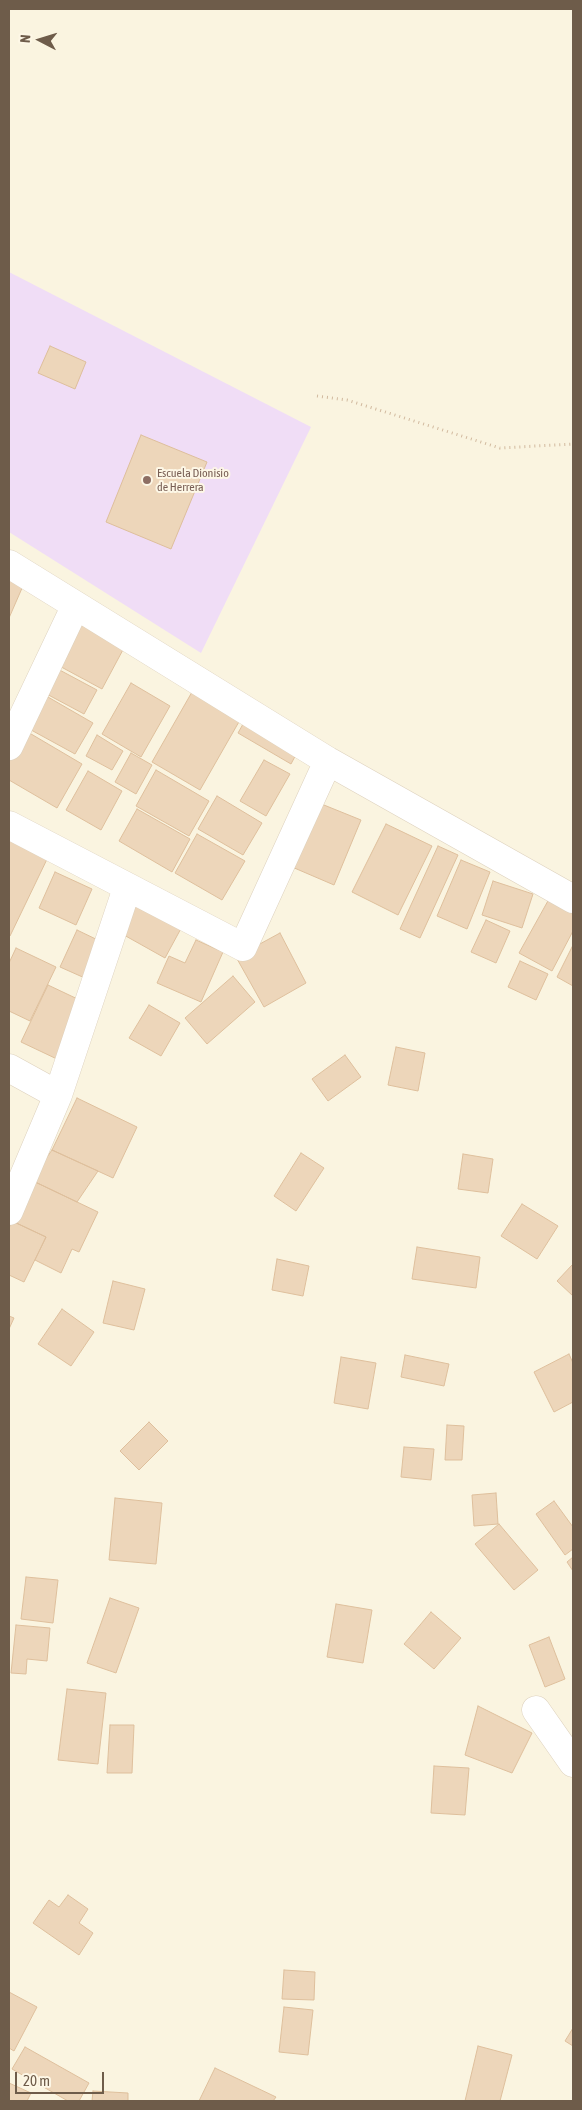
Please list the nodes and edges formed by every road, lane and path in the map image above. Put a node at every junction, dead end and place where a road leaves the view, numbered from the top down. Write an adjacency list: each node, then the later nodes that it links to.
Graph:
1 (317, 396): 2 (path)
2 (573, 444)
3 (9, 564): 4 (street)
4 (75, 607): 5 (street); 6 (street)
5 (9, 746)
6 (328, 761): 8 (street); 9 (street)
7 (9, 825): 8 (street)
8 (127, 888): 11 (street)
9 (573, 900)
10 (9, 1068): 11 (street)
11 (58, 1095): 12 (street)
12 (9, 1211)
13 (536, 1710): 14 (street)
14 (573, 1763)

